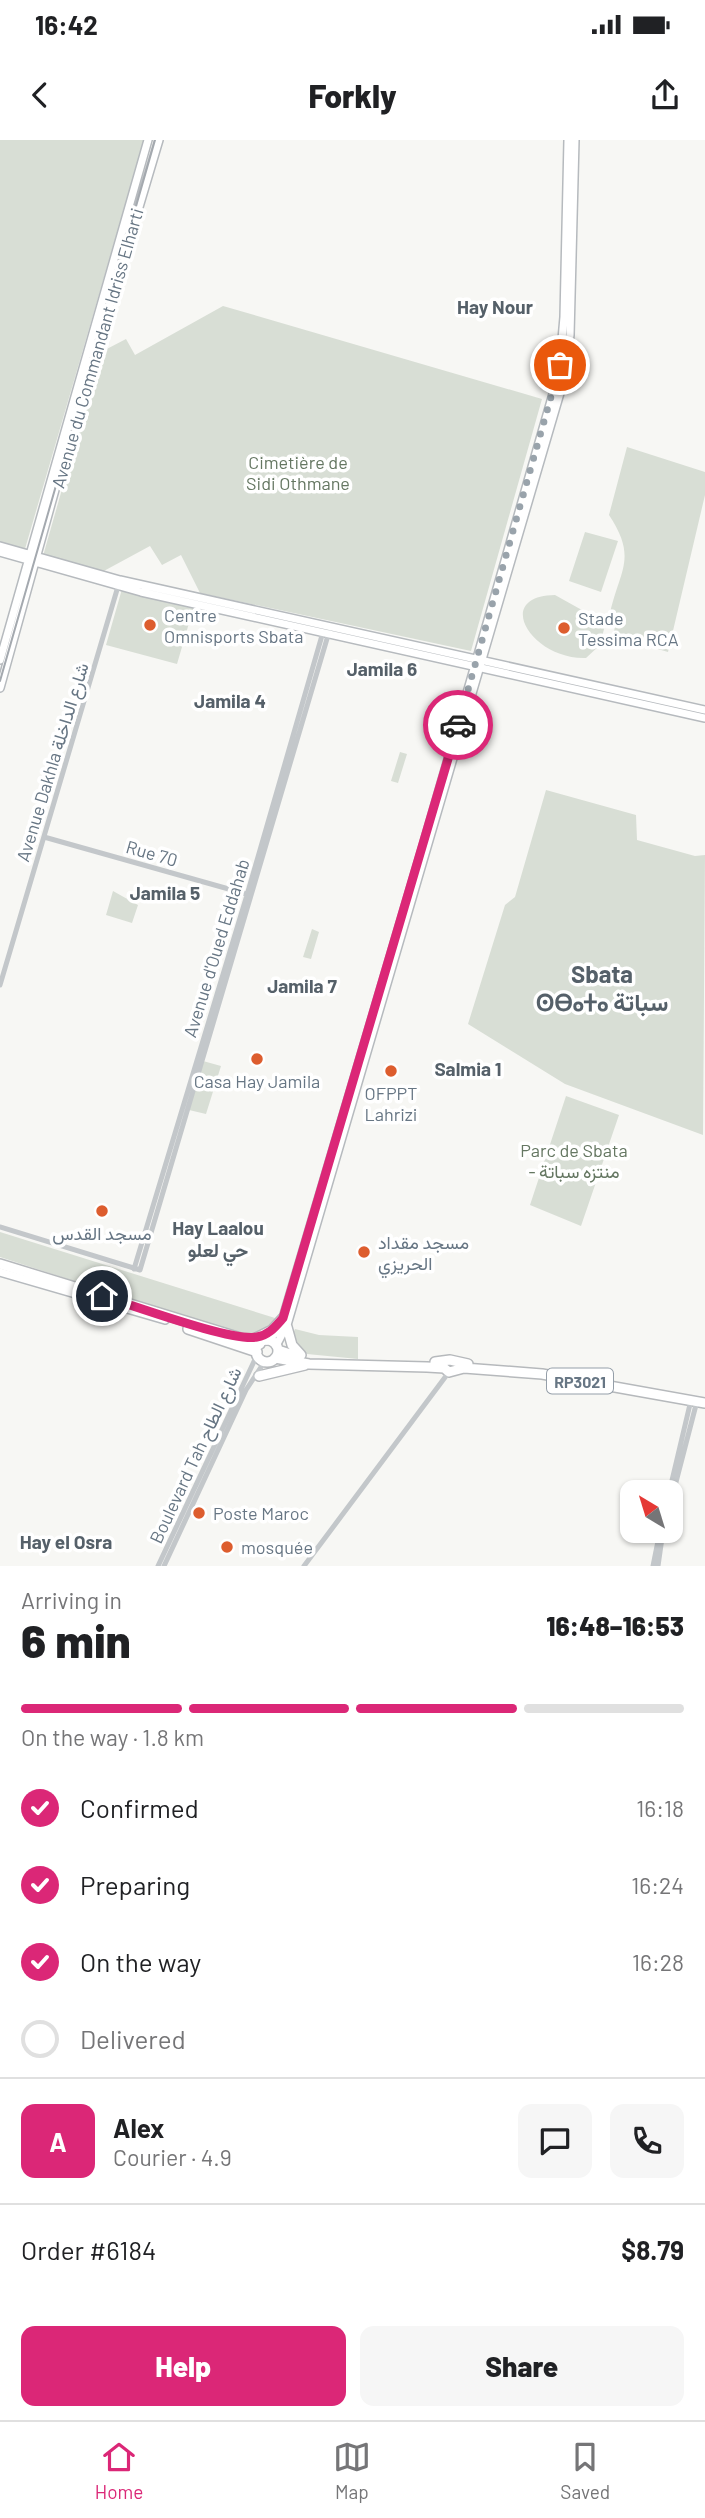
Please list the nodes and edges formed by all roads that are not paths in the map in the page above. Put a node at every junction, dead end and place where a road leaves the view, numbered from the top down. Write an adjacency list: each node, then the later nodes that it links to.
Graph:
1 (148, 140): 4 (main road, Avenue du Commandant Idriss Elharti)
2 (159, 140): 9 (main road, Avenue du Commandant Idriss Elharti)
3 (573, 140): 13 (main road)
4 (34, 534): 6 (main road); 8 (main road, Avenue du Commandant Idriss Elharti)
5 (0, 546): 6 (main road)
6 (11, 549): 8 (main road)
7 (0, 552): 8 (main road)
8 (29, 557): 9 (main road); 12 (main road, Avenue du Commandant Idriss Elharti)
9 (37, 560): 10 (main road); 14 (main road, Avenue du Commandant Idriss Elharti)
10 (119, 583): 11 (main road); 17 (street, Avenue Dakhla شارع الداخلة)
11 (326, 630): 13 (main road); 18 (street, Avenue d'Oued Eddahab)
12 (0, 660)
13 (479, 665): 15 (main road); 16 (main road); 25 (main road)
14 (0, 688)
15 (705, 710)
16 (705, 718)
17 (44, 837): 18 (street, Rue 70); 19 (street, Avenue Dakhla شارع الداخلة)
18 (249, 895): 20 (street, Avenue d'Oued Eddahab)
19 (0, 985)
20 (0, 1227)
21 (0, 1266): 22 (highway, RP3021); 23 (main road); 24 (main road)
22 (23, 1273): 23 (highway, RP3021); 24 (highway, RP3021)
23 (131, 1305): 26 (highway, RP3021)
24 (164, 1320): 27 (highway, RP3021)
25 (285, 1323): 26 (highway); 27 (main road); 28 (main road); 29 (highway)
26 (236, 1337): 27 (highway, RP3021)
27 (261, 1351): 28 (highway, RP3021); 28 (highway); 36 (street, Boulevard Tah شارع الطاح); 37 (street, Boulevard Tah شارع الطاح)
28 (276, 1351): 29 (highway, RP3021)
29 (307, 1361): 30 (highway, RP3021); 31 (highway)
30 (448, 1369): 32 (highway, RP3021); 32 (highway, RP3021); 38 (street)
31 (259, 1376)
32 (699, 1400): 33 (street); 34 (street)
33 (672, 1480)
34 (677, 1480)
35 (659, 1544): 39 (street)
36 (158, 1566)
37 (164, 1566)
38 (304, 1566)
39 (655, 1566)

